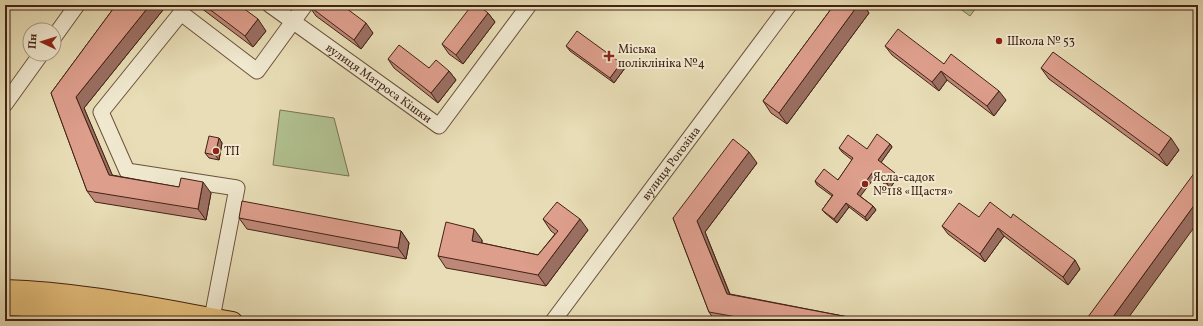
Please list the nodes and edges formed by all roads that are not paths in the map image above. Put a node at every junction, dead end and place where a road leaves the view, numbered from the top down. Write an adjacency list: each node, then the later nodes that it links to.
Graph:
1 (77, 5): 7 (street)
2 (270, 5): 6 (street)
3 (305, 5): 6 (street)
4 (528, 5): 6 (street, вулиця Матроса Кішки)
5 (789, 5): 17 (street, вулиця Рогозіна)
6 (293, 22): 13 (street)
7 (62, 26)
8 (35, 62): 9 (street)
9 (5, 104)
10 (5, 289): 13 (main road)
11 (5, 306): 12 (main road)
12 (106, 314): 14 (main road); 15 (main road)
13 (212, 318): 16 (main road)
14 (80, 321)
15 (152, 321)
16 (233, 321)
17 (553, 321)

